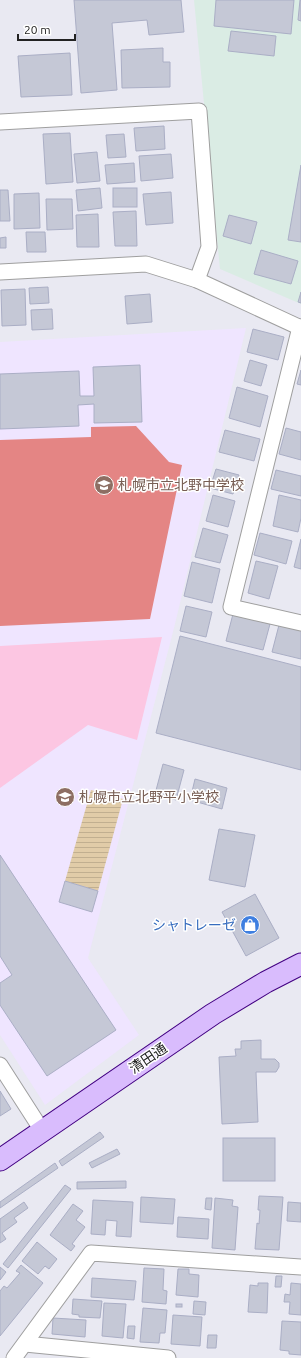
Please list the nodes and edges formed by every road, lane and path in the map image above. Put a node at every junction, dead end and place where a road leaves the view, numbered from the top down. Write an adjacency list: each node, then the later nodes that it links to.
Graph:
1 (0, 122): 3 (street)
2 (0, 272): 3 (street)
3 (197, 280): 4 (street)
4 (300, 328): 5 (street)
5 (301, 624)
6 (301, 964): 8 (street, 清田通)
7 (0, 1065): 8 (street)
8 (43, 1132): 9 (street, 清田通)
9 (0, 1160)
10 (301, 1267): 11 (street)
11 (25, 1344): 12 (street); 13 (street)
12 (14, 1358)
13 (168, 1358)

